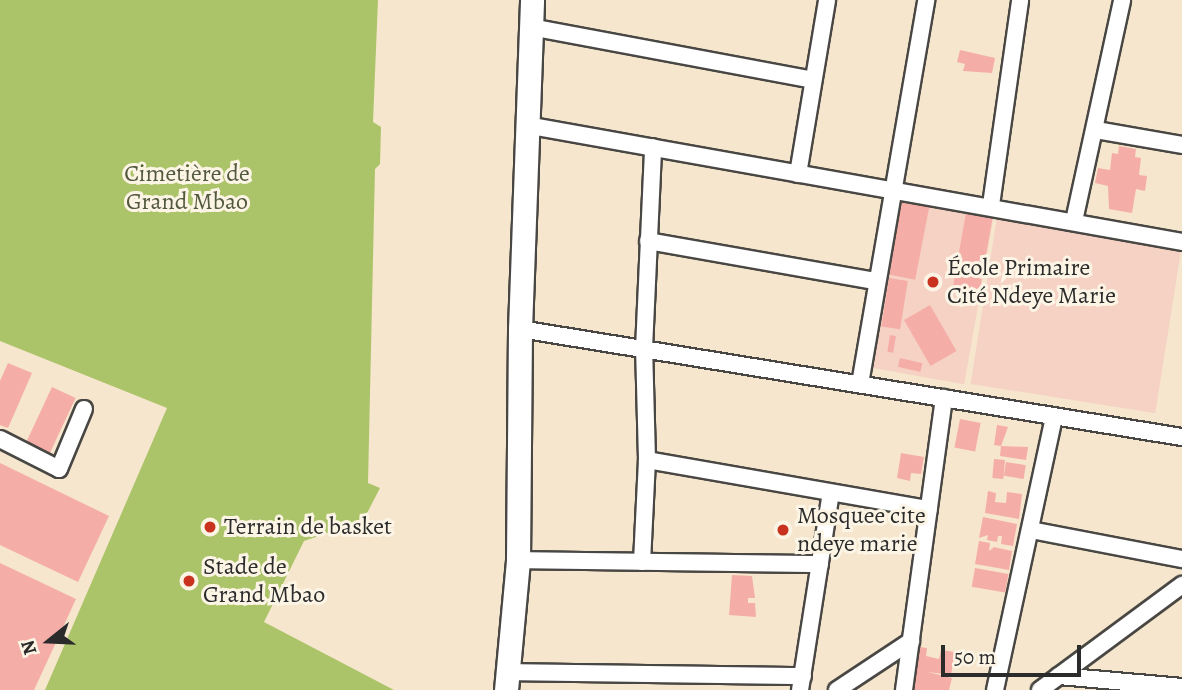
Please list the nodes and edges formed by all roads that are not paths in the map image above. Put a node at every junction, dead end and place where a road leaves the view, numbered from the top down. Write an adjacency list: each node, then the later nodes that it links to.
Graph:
1 (532, 0): 6 (street)
2 (827, 0): 7 (street)
3 (926, 0): 13 (street)
4 (1020, 0): 14 (street)
5 (1122, 0): 9 (street)
6 (531, 27): 7 (street); 8 (street)
7 (813, 80): 12 (street)
8 (526, 125): 11 (street); 19 (street)
9 (1096, 130): 10 (street); 15 (street)
10 (1182, 145)
11 (653, 147): 12 (street); 16 (street)
12 (798, 174): 13 (street)
13 (892, 187): 14 (street); 18 (street)
14 (991, 205): 15 (street)
15 (1074, 222): 17 (street)
16 (648, 241): 18 (street); 20 (street)
17 (1182, 242)
18 (876, 281): 21 (street)
19 (520, 329): 20 (street); 32 (street)
20 (644, 349): 21 (street); 27 (street)
21 (860, 384): 22 (street)
22 (944, 398): 24 (street); 29 (street)
23 (84, 409): 26 (street)
24 (1054, 416): 25 (street); 30 (street)
25 (1182, 437)
26 (0, 439)
27 (647, 460): 28 (street); 33 (street)
28 (831, 493): 29 (street); 34 (street)
29 (929, 509): 36 (street)
30 (1031, 530): 31 (street); 45 (street)
31 (1182, 559)
32 (518, 560): 33 (street); 38 (street)
33 (642, 562): 34 (street)
34 (820, 564): 40 (street)
35 (1182, 584): 37 (street)
36 (911, 641): 43 (street); 44 (street)
37 (1059, 676): 41 (street); 46 (street)
38 (508, 681): 39 (street)
39 (645, 682): 40 (street)
40 (802, 683)
41 (1140, 686): 42 (street)
42 (1182, 687)
43 (837, 690)
44 (904, 690)
45 (995, 690)
46 (1040, 690)

